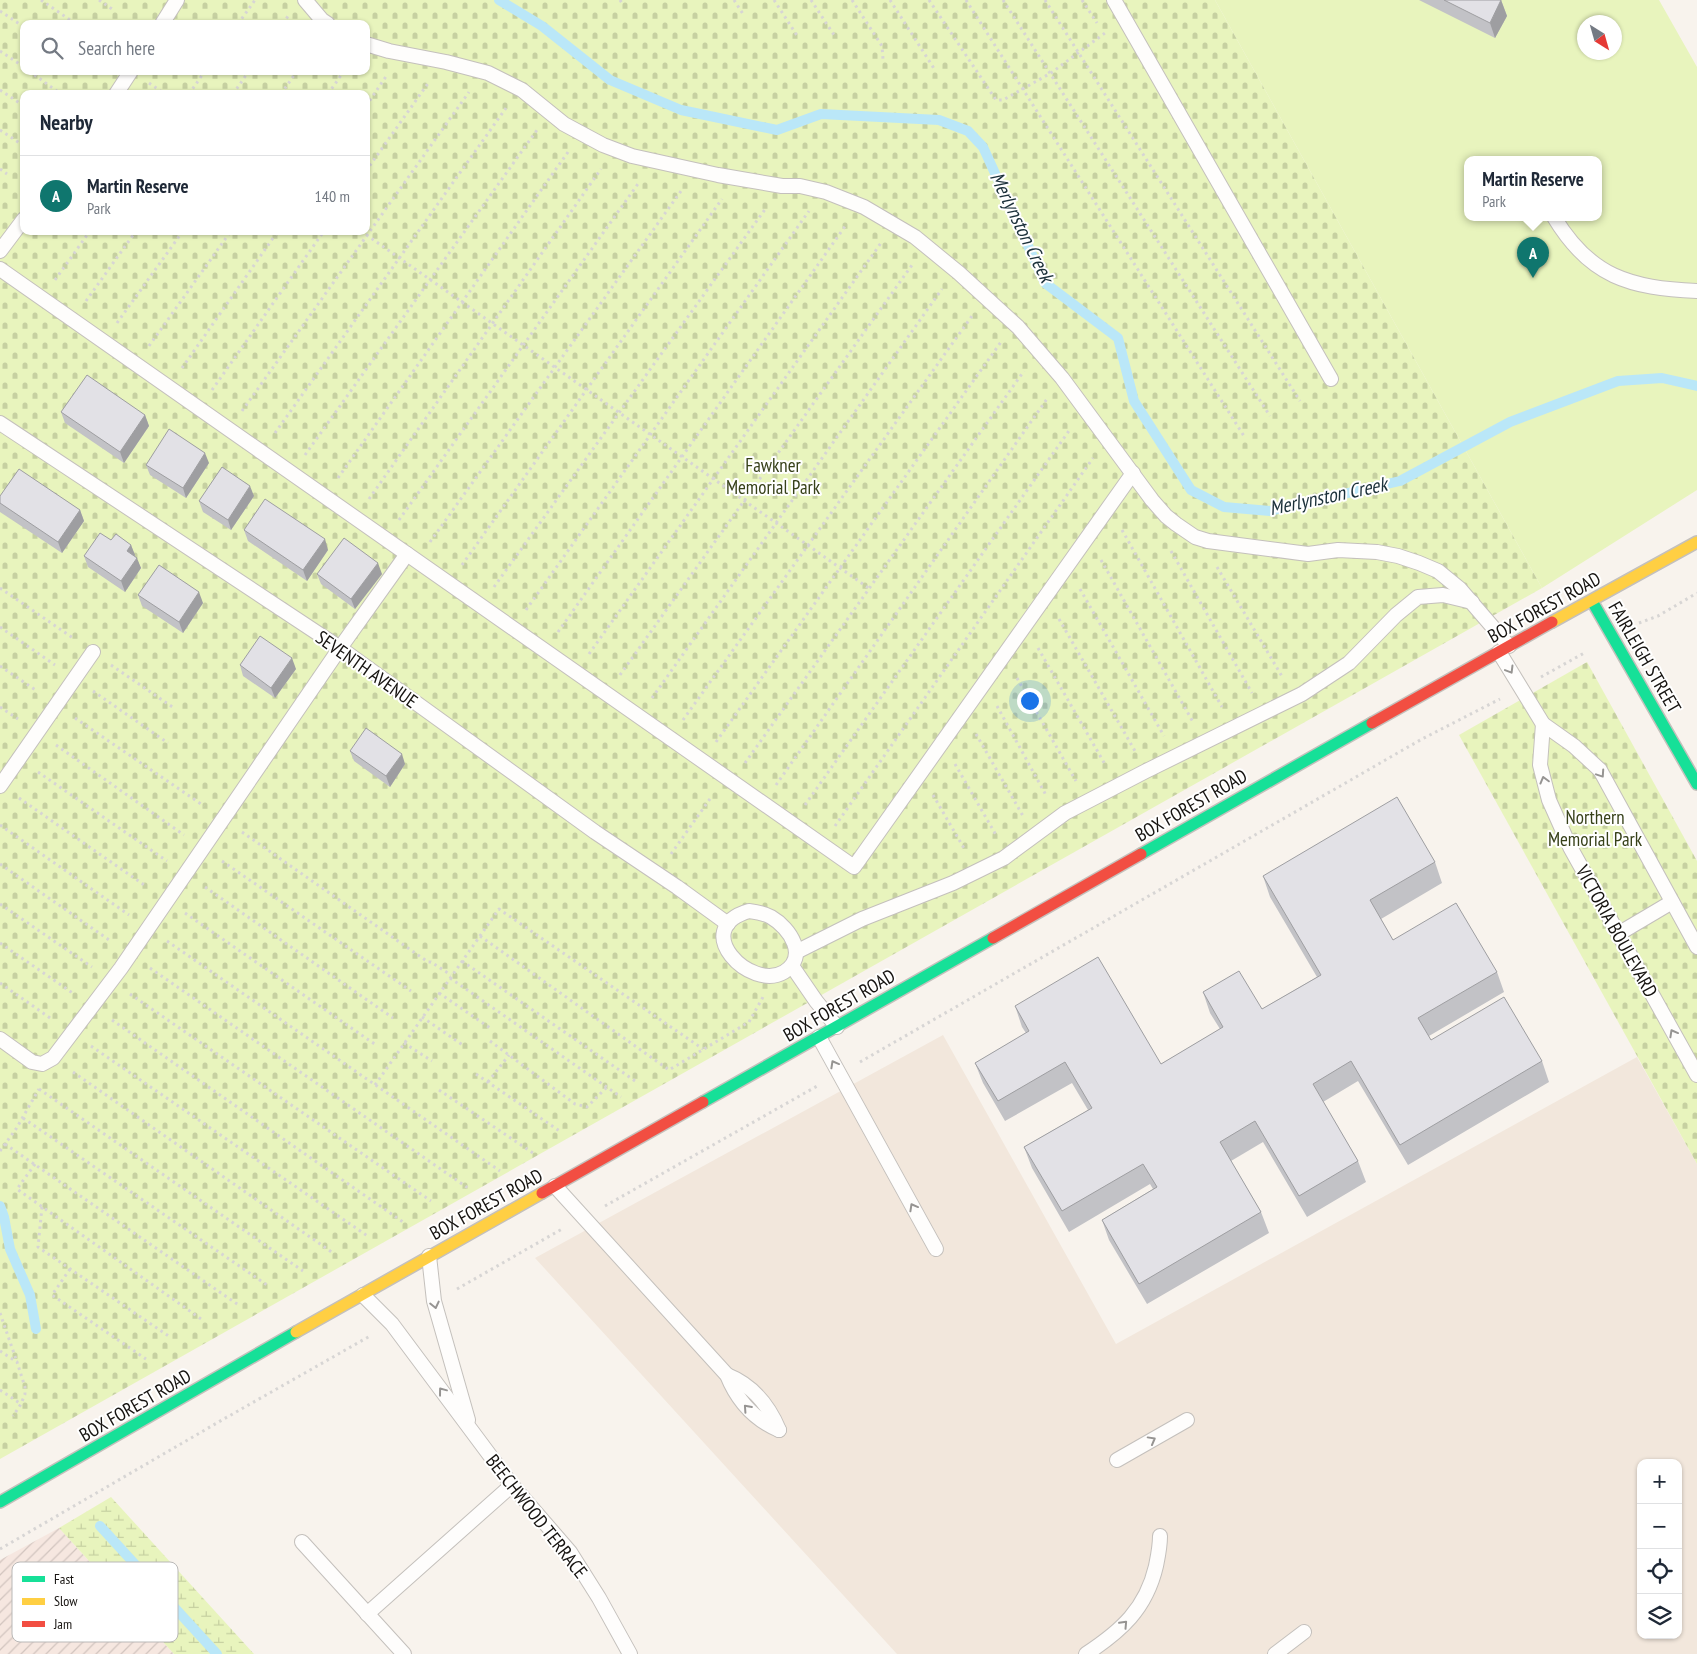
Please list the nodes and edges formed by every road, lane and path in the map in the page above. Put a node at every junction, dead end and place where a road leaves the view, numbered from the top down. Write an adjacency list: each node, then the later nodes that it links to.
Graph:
1 (41, 0): 21 (path)
2 (100, 0): 18 (path)
3 (177, 0): 22 (lane)
4 (255, 0): 23 (path)
5 (305, 0): 24 (lane)
6 (734, 0): 19 (path)
7 (774, 0): 28 (path)
8 (811, 0): 27 (path)
9 (852, 0): 33 (path)
10 (890, 0): 36 (path)
11 (930, 0): 46 (path)
12 (966, 0): 46 (path)
13 (1003, 0): 38 (path)
14 (1045, 0): 31 (path)
15 (1082, 0): 26 (path)
16 (1114, 0): 20 (lane)
17 (0, 11): 25 (path)
18 (115, 11)
19 (743, 14)
20 (1125, 19): 26 (path); 100 (lane)
21 (70, 20)
22 (164, 20)
23 (241, 20)
24 (322, 20)
25 (20, 24)
26 (1104, 34): 31 (path)
27 (834, 35)
28 (798, 36)
29 (370, 45): 32 (lane)
30 (0, 51): 35 (path)
31 (1078, 52): 38 (path); 103 (path)
32 (403, 54): 34 (lane); 54 (path)
33 (883, 60)
34 (443, 62): 37 (lane); 62 (path)
35 (20, 64)
36 (935, 70)
37 (484, 72): 45 (lane); 73 (path)
38 (1051, 73): 46 (path); 107 (path)
39 (35, 75): 48 (path)
40 (128, 75): 49 (lane)
41 (201, 75): 50 (path)
42 (246, 75): 51 (path)
43 (294, 75): 52 (path)
44 (341, 75): 53 (path)
45 (519, 89): 56 (lane); 83 (path)
46 (1022, 89): 111 (path)
47 (0, 90): 55 (path)
48 (55, 90)
49 (119, 90)
50 (191, 90)
51 (236, 90)
52 (284, 90)
53 (331, 90)
54 (370, 100)
55 (20, 103)
56 (549, 113): 58 (lane); 86 (path)
57 (0, 130): 59 (path)
58 (582, 133): 60 (lane); 90 (path)
59 (20, 143)
60 (615, 150): 61 (lane); 92 (path)
61 (655, 161): 64 (lane); 95 (path)
62 (370, 165)
63 (0, 169): 65 (path)
64 (696, 170): 66 (lane); 98 (path)
65 (7, 174)
66 (738, 177): 67 (lane); 102 (path)
67 (782, 186): 68 (lane); 106 (path)
68 (823, 191): 69 (lane); 110 (path)
69 (860, 205): 72 (lane); 114 (path)
70 (1556, 221): 87 (lane)
71 (20, 224): 82 (lane)
72 (894, 225): 81 (lane); 117 (path)
73 (370, 232)
74 (87, 235): 89 (path)
75 (133, 235): 91 (path)
76 (180, 235): 94 (path)
77 (228, 235): 97 (path)
78 (275, 235): 101 (path)
79 (321, 235): 104 (path)
80 (367, 236): 83 (path); 109 (path)
81 (926, 246): 85 (lane); 119 (path)
82 (0, 251)
83 (399, 258): 86 (path); 113 (path)
84 (0, 269): 89 (lane)
85 (956, 270): 88 (lane); 122 (path)
86 (430, 280): 90 (path); 116 (path)
87 (1697, 291)
88 (986, 296): 93 (lane); 127 (path)
89 (42, 299): 91 (lane)
90 (462, 303): 92 (path); 118 (path)
91 (73, 320): 94 (lane)
92 (492, 324): 95 (path); 121 (path)
93 (1014, 324): 96 (lane); 131 (path)
94 (104, 342): 97 (lane)
95 (524, 346): 98 (path); 125 (path)
96 (1038, 350): 99 (lane); 133 (path)
97 (136, 365): 101 (lane)
98 (555, 368): 102 (path); 129 (path)
99 (1062, 378): 105 (lane); 168 (path)
100 (1331, 379)
101 (168, 387): 104 (lane)
102 (586, 390): 106 (path); 132 (path)
103 (1300, 401)
104 (199, 409): 109 (lane)
105 (1085, 409): 112 (lane); 170 (path)
106 (619, 412): 110 (path); 137 (path)
107 (1270, 416)
108 (0, 423): 140 (lane, SEVENTH AVENUE)
109 (229, 430): 113 (lane)
110 (650, 435): 114 (path); 139 (path)
111 (1244, 436)
112 (1106, 439): 115 (lane); 173 (path)
113 (261, 452): 116 (lane)
114 (682, 457): 117 (path); 142 (path)
115 (1133, 473): 120 (lane); 124 (lane)
116 (292, 474): 118 (lane)
117 (713, 479): 119 (path); 145 (path)
118 (325, 497): 121 (lane)
119 (744, 501): 122 (path); 148 (path)
120 (1110, 507): 123 (lane); 154 (path)
121 (355, 518): 125 (lane)
122 (776, 523): 127 (path); 152 (path)
123 (1088, 538): 130 (lane); 157 (path)
124 (1200, 538): 136 (lane); 149 (path)
125 (386, 539): 129 (lane)
126 (1697, 542): 135 (street, BOX FOREST ROAD)
127 (808, 545): 131 (path); 155 (path)
128 (1168, 546): 151 (path)
129 (412, 558): 132 (lane); 140 (lane)
130 (1067, 567): 134 (lane); 158 (path)
131 (840, 568): 133 (path); 160 (path)
132 (448, 584): 137 (lane)
133 (870, 588): 163 (path)
134 (1046, 596): 138 (lane); 161 (path)
135 (1592, 601): 141 (street, BOX FOREST ROAD); 164 (street, FAIRLEIGH STREET)
136 (1472, 602): 141 (lane); 149 (lane)
137 (480, 606): 139 (lane)
138 (1025, 626): 144 (lane); 166 (path)
139 (512, 628): 142 (lane)
140 (340, 648): 177 (lane); 178 (lane, SEVENTH AVENUE)
141 (1504, 649): 147 (lane, one-way to 147); 199 (street, BOX FOREST ROAD)
142 (544, 651): 145 (lane)
143 (93, 652): 159 (lane)
144 (1004, 655): 146 (lane); 167 (path)
145 (576, 673): 148 (lane)
146 (984, 684): 150 (lane); 169 (path)
147 (1521, 688): 153 (lane); 211 (path)
148 (606, 694): 152 (lane)
149 (1294, 698): 151 (lane)
150 (964, 712): 156 (lane); 172 (path)
151 (1263, 714): 154 (lane)
152 (639, 717): 155 (lane)
153 (1543, 724): 179 (lane, one-way to 179); 183 (lane, VICTORIA BOULEVARD, one-way to 153)
154 (1232, 728): 157 (lane)
155 (670, 738): 160 (lane)
156 (943, 742): 162 (lane); 174 (path)
157 (1204, 742): 158 (lane)
158 (1176, 756): 161 (lane)
159 (19, 759): 165 (lane); 177 (path)
160 (702, 761): 163 (lane)
161 (1146, 771): 166 (lane)
162 (921, 772): 173 (lane); 176 (path)
163 (728, 780): 168 (lane); 178 (path)
164 (1697, 784)
165 (0, 786)
166 (1117, 786): 167 (lane)
167 (1088, 801): 169 (lane)
168 (763, 804): 170 (lane)
169 (1058, 818): 172 (lane)
170 (792, 824): 173 (lane)
171 (0, 825): 182 (path)
172 (1034, 836): 174 (lane)
173 (822, 845)
174 (1007, 855): 176 (lane)
175 (0, 864): 188 (path)
176 (976, 871): 187 (lane)
177 (185, 874): 182 (lane); 198 (path)
178 (658, 874): 181 (lane, SEVENTH AVENUE)
179 (1672, 902): 183 (lane); 186 (lane)
180 (0, 904): 193 (path)
181 (728, 924): 187 (lane); 191 (lane)
182 (148, 928): 188 (lane); 216 (path)
183 (1618, 934): 213 (lane, VICTORIA BOULEVARD, one-way to 183)
184 (480, 936): 189 (path); 207 (path); 207 (path)
185 (0, 943): 196 (path)
186 (1697, 947)
187 (796, 952): 190 (lane)
188 (130, 954): 193 (lane); 229 (path)
189 (462, 961): 192 (path); 215 (path)
190 (792, 966): 191 (lane); 199 (lane)
191 (774, 977): 207 (path)
192 (450, 978): 195 (path); 217 (path)
193 (111, 980): 196 (lane); 230 (path)
194 (0, 983): 201 (path)
195 (439, 993): 197 (path); 200 (path)
196 (92, 1006): 201 (lane); 233 (path)
197 (422, 1017): 205 (path); 206 (path)
198 (393, 1018)
199 (837, 1027): 202 (street, BOX FOREST ROAD)
200 (490, 1028)
201 (71, 1032): 209 (lane); 234 (path)
202 (819, 1037): 211 (lane, one-way to 202); 228 (street, BOX FOREST ROAD)
203 (0, 1039): 209 (lane)
204 (490, 1041): 208 (path)
205 (404, 1043): 210 (path); 216 (path)
206 (464, 1046)
207 (703, 1049)
208 (509, 1055): 214 (path); 217 (path)
209 (50, 1060): 218 (path); 236 (path)
210 (432, 1061)
211 (839, 1073): 232 (path); 235 (lane, one-way to 211)
212 (476, 1074): 214 (path)
213 (1697, 1075)
214 (488, 1082): 222 (path)
215 (638, 1083)
216 (375, 1085): 227 (path)
217 (607, 1087): 220 (path)
218 (39, 1089): 221 (path); 239 (path)
219 (439, 1090): 225 (path)
220 (621, 1097)
221 (23, 1118): 223 (path); 240 (path)
222 (561, 1132)
223 (5, 1144): 224 (path); 226 (path)
224 (0, 1151)
225 (533, 1153)
226 (35, 1164): 231 (path); 243 (path)
227 (500, 1171)
228 (555, 1186): 232 (lane); 237 (street, BOX FOREST ROAD)
229 (468, 1188)
230 (431, 1201)
231 (42, 1207): 238 (path); 245 (path)
232 (584, 1217): 242 (path); 251 (lane)
233 (403, 1222)
234 (369, 1237)
235 (936, 1249)
236 (333, 1253)
237 (429, 1256): 241 (street, BOX FOREST ROAD); 242 (lane, BEECHWOOD TERRACE)
238 (70, 1269): 247 (path); 249 (path)
239 (303, 1271)
240 (266, 1285)
241 (363, 1295): 246 (lane, BEECHWOOD TERRACE); 259 (street, BOX FOREST ROAD)
242 (434, 1301): 256 (lane, BEECHWOOD TERRACE, one-way to 256)
243 (240, 1306)
244 (0, 1313): 250 (path)
245 (204, 1321)
246 (392, 1324): 256 (lane, BEECHWOOD TERRACE, one-way to 246); 262 (path)
247 (170, 1337)
248 (0, 1351): 250 (path)
249 (146, 1359)
250 (17, 1362): 253 (path)
251 (727, 1375)
252 (0, 1390): 253 (path)
253 (21, 1404): 254 (path)
254 (13, 1416)
255 (1187, 1420): 257 (lane, one-way to 255)
256 (471, 1430): 258 (lane, BEECHWOOD TERRACE)
257 (1117, 1460)
258 (512, 1485): 263 (lane); 266 (lane, BEECHWOOD TERRACE)
259 (0, 1502)
260 (1160, 1536): 267 (lane, one-way to 260)
261 (302, 1542): 263 (lane)
262 (0, 1549)
263 (367, 1614): 265 (lane)
264 (1304, 1632): 268 (lane)
265 (404, 1654)
266 (630, 1654)
267 (1086, 1654)
268 (1275, 1654)

